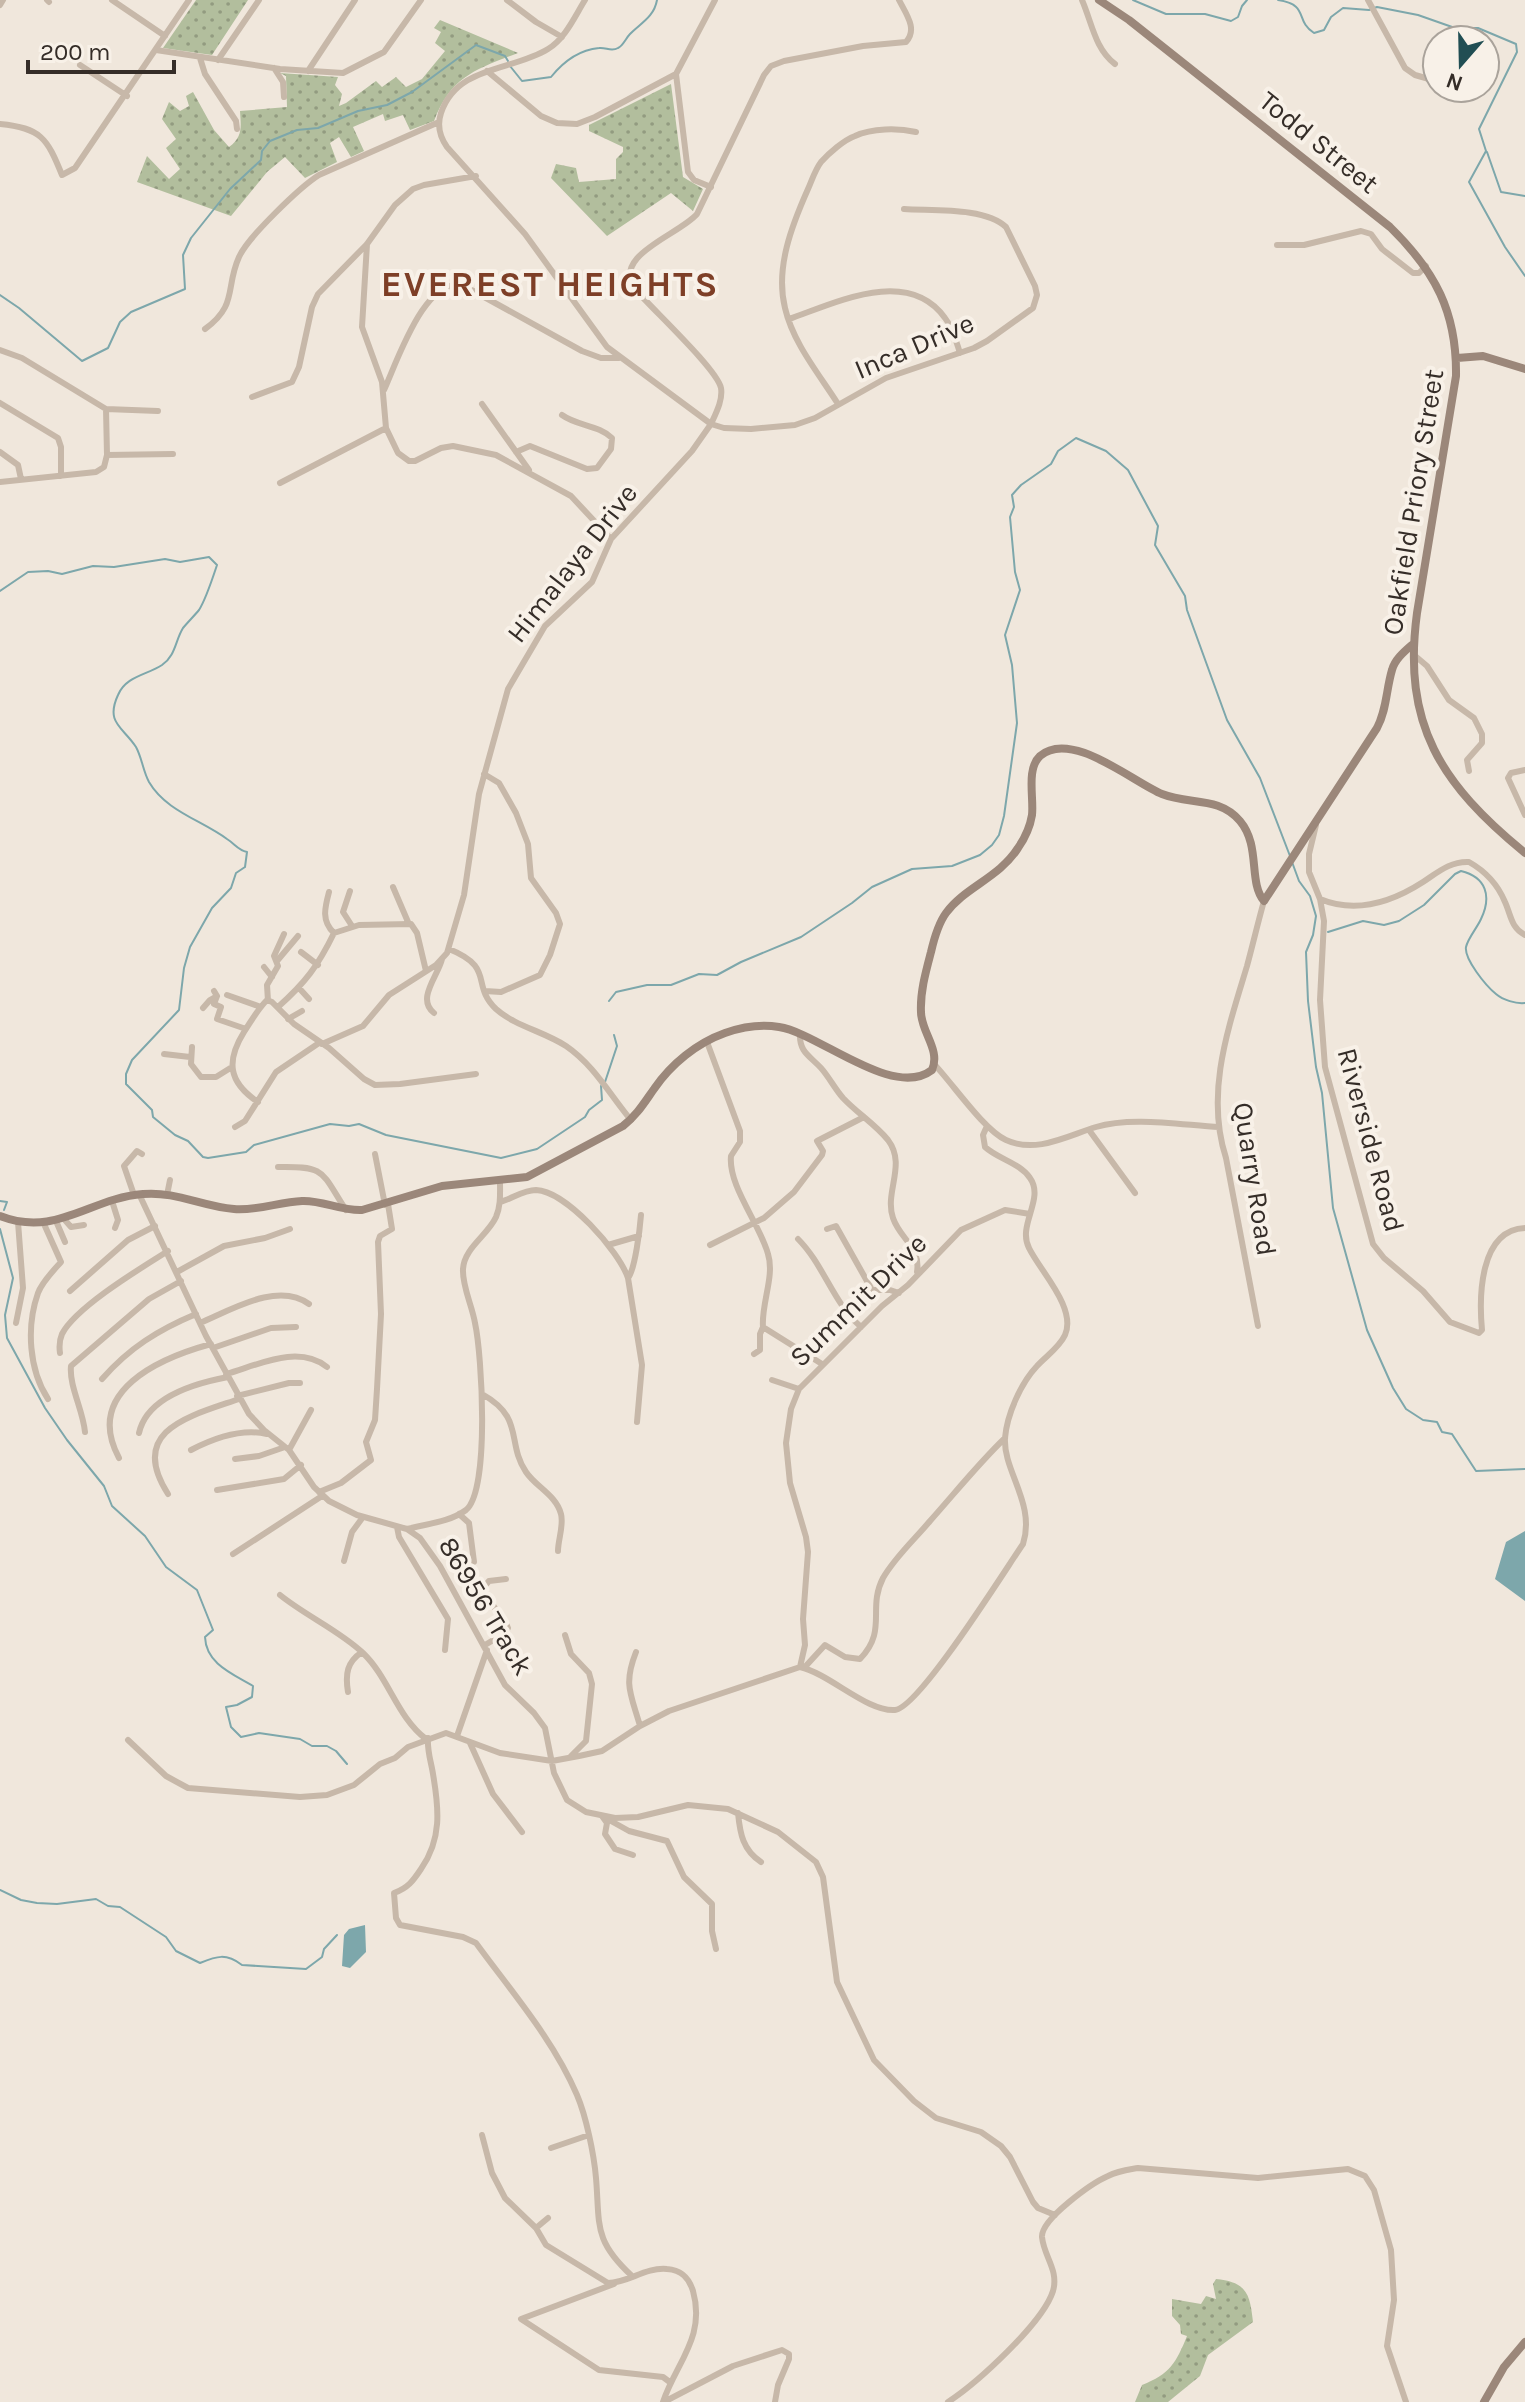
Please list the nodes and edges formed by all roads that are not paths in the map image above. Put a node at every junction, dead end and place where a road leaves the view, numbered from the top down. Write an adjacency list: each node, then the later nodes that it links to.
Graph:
1 (112, 0): 13 (street)
2 (189, 0): 13 (street)
3 (259, 0): 17 (street)
4 (355, 0): 21 (street)
5 (421, 0): 21 (street)
6 (507, 0): 14 (street)
7 (585, 0): 14 (street)
8 (715, 0): 23 (street)
9 (899, 0): 32 (street)
10 (1082, 0): 18 (street)
11 (1099, 0): 36 (street, Todd Street)
12 (1371, 5): 24 (street)
13 (165, 36): 15 (street)
14 (562, 37): 22 (street)
15 (156, 50): 16 (street); 25 (street)
16 (200, 58): 17 (street); 29 (street)
17 (218, 60): 20 (street)
18 (1115, 64)
19 (80, 65): 25 (street)
20 (274, 68): 21 (street); 26 (street)
21 (308, 71)
22 (487, 71): 23 (street); 27 (street)
23 (676, 74): 32 (street)
24 (1421, 77)
25 (127, 96): 28 (street)
26 (284, 97)
27 (439, 122): 31 (street); 38 (street)
28 (0, 124)
29 (237, 129)
30 (916, 132): 37 (street)
31 (476, 176): 34 (street); 41 (street)
32 (711, 187): 52 (street)
33 (904, 209): 40 (street, Inca Drive)
34 (367, 244): 44 (street); 45 (street)
35 (1277, 245): 36 (street)
36 (1426, 266): 42 (street, Todd Street)
37 (789, 319): 40 (street); 48 (street)
38 (205, 329)
39 (0, 350): 49 (street)
40 (960, 353): 48 (street, Inca Drive)
41 (619, 358): 44 (street); 52 (street)
42 (1457, 358): 43 (street); 64 (street, Oakfield Priory Street)
43 (1525, 369)
44 (384, 390): 53 (street)
45 (252, 397)
46 (0, 403): 59 (street)
47 (482, 404): 55 (street)
48 (838, 404): 52 (street, Inca Drive)
49 (106, 409): 50 (street); 57 (street)
50 (158, 411)
51 (562, 415): 55 (street)
52 (711, 424): 63 (street, Himalaya Drive)
53 (386, 428): 58 (street); 62 (street)
54 (0, 452): 60 (street)
55 (516, 452): 58 (street)
56 (173, 454): 57 (street)
57 (107, 455): 59 (street)
58 (531, 473): 63 (street)
59 (61, 476): 60 (street)
60 (21, 479): 61 (street)
61 (0, 482)
62 (280, 483)
63 (611, 539): 68 (street, Himalaya Drive)
64 (1413, 644): 65 (street, Oakfield Priory Street); 70 (street)
65 (1413, 654): 67 (street); 71 (street, Oakfield Priory Street)
66 (1525, 770): 69 (street)
67 (1469, 771)
68 (484, 774): 83 (street, Himalaya Drive); 92 (street)
69 (1525, 815)
70 (1318, 818): 75 (street, Riverside Road); 76 (street)
71 (1525, 853)
72 (393, 887): 77 (street)
73 (350, 891): 78 (street)
74 (329, 892): 79 (street)
75 (1320, 899): 80 (street); 141 (street, Riverside Road)
76 (1264, 901): 109 (street); 117 (street, Quarry Road)
77 (408, 922): 78 (street); 89 (street)
78 (352, 926): 79 (street)
79 (334, 933): 87 (street)
80 (1525, 935)
81 (298, 936): 86 (street)
82 (283, 938): 86 (street)
83 (449, 949): 85 (street, Himalaya Drive); 92 (street)
84 (301, 952): 87 (street)
85 (442, 959): 89 (street, Himalaya Drive); 100 (street)
86 (280, 962): 90 (street)
87 (318, 965): 91 (street)
88 (264, 967): 90 (street)
89 (426, 971): 105 (street, Himalaya Drive)
90 (272, 977): 95 (street)
91 (299, 988): 94 (street); 97 (street)
92 (485, 991): 114 (street)
93 (227, 995): 96 (street)
94 (309, 999)
95 (268, 1001): 96 (street); 97 (street)
96 (261, 1007): 102 (street)
97 (278, 1007): 101 (street)
98 (203, 1008): 102 (street)
99 (302, 1011): 101 (street)
100 (434, 1013)
101 (288, 1019): 105 (street)
102 (246, 1029): 110 (street)
103 (800, 1034): 104 (street); 109 (street); 113 (street)
104 (707, 1042): 114 (street); 136 (street)
105 (321, 1044): 111 (street); 112 (street, Himalaya Drive)
106 (192, 1047): 108 (street)
107 (164, 1054): 108 (street)
108 (190, 1057): 110 (street)
109 (934, 1064): 115 (street)
110 (232, 1067): 112 (street)
111 (476, 1074)
112 (258, 1102): 116 (street, Himalaya Drive)
113 (864, 1117): 136 (street); 153 (street)
114 (631, 1120): 123 (street)
115 (987, 1126): 118 (street); 131 (street)
116 (235, 1127)
117 (1219, 1127): 118 (street); 162 (street, Quarry Road)
118 (1089, 1130): 124 (street)
119 (142, 1154): 125 (street)
120 (375, 1154): 129 (street)
121 (278, 1167): 130 (street)
122 (170, 1180): 126 (street)
123 (500, 1181): 128 (street); 129 (street)
124 (1135, 1193)
125 (137, 1195): 126 (street); 127 (street); 139 (street, 86956 Track)
126 (167, 1195): 130 (street)
127 (112, 1201): 134 (street); 140 (street)
128 (500, 1202): 148 (street); 176 (street)
129 (387, 1204): 130 (street); 192 (street)
130 (346, 1210)
131 (1030, 1214): 153 (street, Summit Drive); 184 (street)
132 (641, 1215): 144 (street)
133 (0, 1216): 135 (street)
134 (60, 1220): 137 (street); 138 (street); 146 (street)
135 (18, 1222): 137 (street); 147 (street)
136 (756, 1223): 149 (street); 164 (street)
137 (44, 1224): 178 (street)
138 (84, 1225)
139 (155, 1226): 150 (street, 86956 Track); 156 (street)
140 (115, 1228)
141 (1525, 1228)
142 (290, 1229): 152 (street)
143 (827, 1229): 157 (street)
144 (639, 1236): 148 (street); 154 (street)
145 (798, 1239): 165 (street)
146 (65, 1242)
147 (20, 1244): 151 (street); 160 (street)
148 (608, 1245): 154 (street)
149 (710, 1245)
150 (168, 1251): 152 (street, 86956 Track); 167 (street)
151 (30, 1253)
152 (177, 1272): 155 (street, 86956 Track)
153 (916, 1275): 157 (street, Summit Drive)
154 (628, 1278): 180 (street)
155 (181, 1281): 159 (street, 86956 Track); 181 (street)
156 (70, 1291)
157 (899, 1293): 165 (street, Summit Drive)
158 (309, 1304): 161 (street)
159 (196, 1314): 161 (street, 86956 Track); 172 (street)
160 (16, 1323)
161 (200, 1323): 166 (street, 86956 Track)
162 (1258, 1326)
163 (296, 1327): 166 (street)
164 (763, 1327): 168 (street); 169 (street)
165 (861, 1327): 169 (street, Summit Drive)
166 (212, 1346): 171 (street, 86956 Track); 187 (street)
167 (60, 1353)
168 (754, 1354)
169 (822, 1364): 175 (street, Summit Drive)
170 (327, 1367): 171 (street)
171 (227, 1376): 177 (street, 86956 Track); 182 (street)
172 (102, 1379)
173 (772, 1380): 175 (street)
174 (300, 1383): 177 (street)
175 (799, 1389): 208 (street, Summit Drive)
176 (482, 1394): 193 (street); 197 (street)
177 (238, 1397): 183 (street, 86956 Track); 191 (street)
178 (48, 1399)
179 (311, 1410): 185 (street)
180 (637, 1422)
181 (85, 1432)
182 (139, 1433)
183 (270, 1435): 185 (street, 86956 Track); 186 (street)
184 (1005, 1438): 208 (street); 208 (street)
185 (287, 1448): 188 (street); 189 (street, 86956 Track)
186 (191, 1450)
187 (119, 1458)
188 (235, 1459)
189 (301, 1465): 190 (street); 192 (street, 86956 Track)
190 (217, 1490)
191 (168, 1494)
192 (321, 1494): 194 (street, 86956 Track); 198 (street)
193 (459, 1514): 196 (street); 200 (street)
194 (363, 1517): 195 (street, 86956 Track); 199 (street)
195 (397, 1527): 196 (street, 86956 Track); 205 (street)
196 (407, 1529): 204 (street, 86956 Track)
197 (558, 1551)
198 (233, 1554)
199 (344, 1561)
200 (474, 1562)
201 (506, 1579): 204 (street)
202 (280, 1595): 206 (street)
203 (565, 1635): 215 (street)
204 (486, 1648): 211 (street); 216 (street, 86956 Track)
205 (445, 1650)
206 (362, 1652): 209 (street); 212 (street)
207 (636, 1652): 210 (street)
208 (802, 1668): 210 (street)
209 (348, 1692)
210 (640, 1726): 215 (street)
211 (457, 1736): 212 (street); 214 (street)
212 (427, 1738): 213 (street); 224 (street)
213 (128, 1740)
214 (470, 1743): 216 (street); 219 (street)
215 (568, 1758): 216 (street)
216 (552, 1761): 218 (street, 86956 Track)
217 (738, 1813): 218 (street, 86956 Track); 221 (street); 226 (street, 86956 Track)
218 (602, 1816): 220 (street); 222 (street)
219 (522, 1832)
220 (633, 1855)
221 (761, 1862)
222 (716, 1949)
223 (482, 2135): 228 (street)
224 (589, 2135): 225 (street); 229 (street)
225 (551, 2148)
226 (1055, 2215): 235 (street); 236 (street)
227 (548, 2218): 228 (street)
228 (536, 2228): 230 (street)
229 (632, 2276): 230 (street); 232 (street)
230 (623, 2280): 232 (street)
231 (1525, 2342): 237 (street)
232 (671, 2383): 233 (street)
233 (664, 2402): 234 (street)
234 (775, 2402)
235 (948, 2402)
236 (1406, 2402)
237 (1484, 2402)

